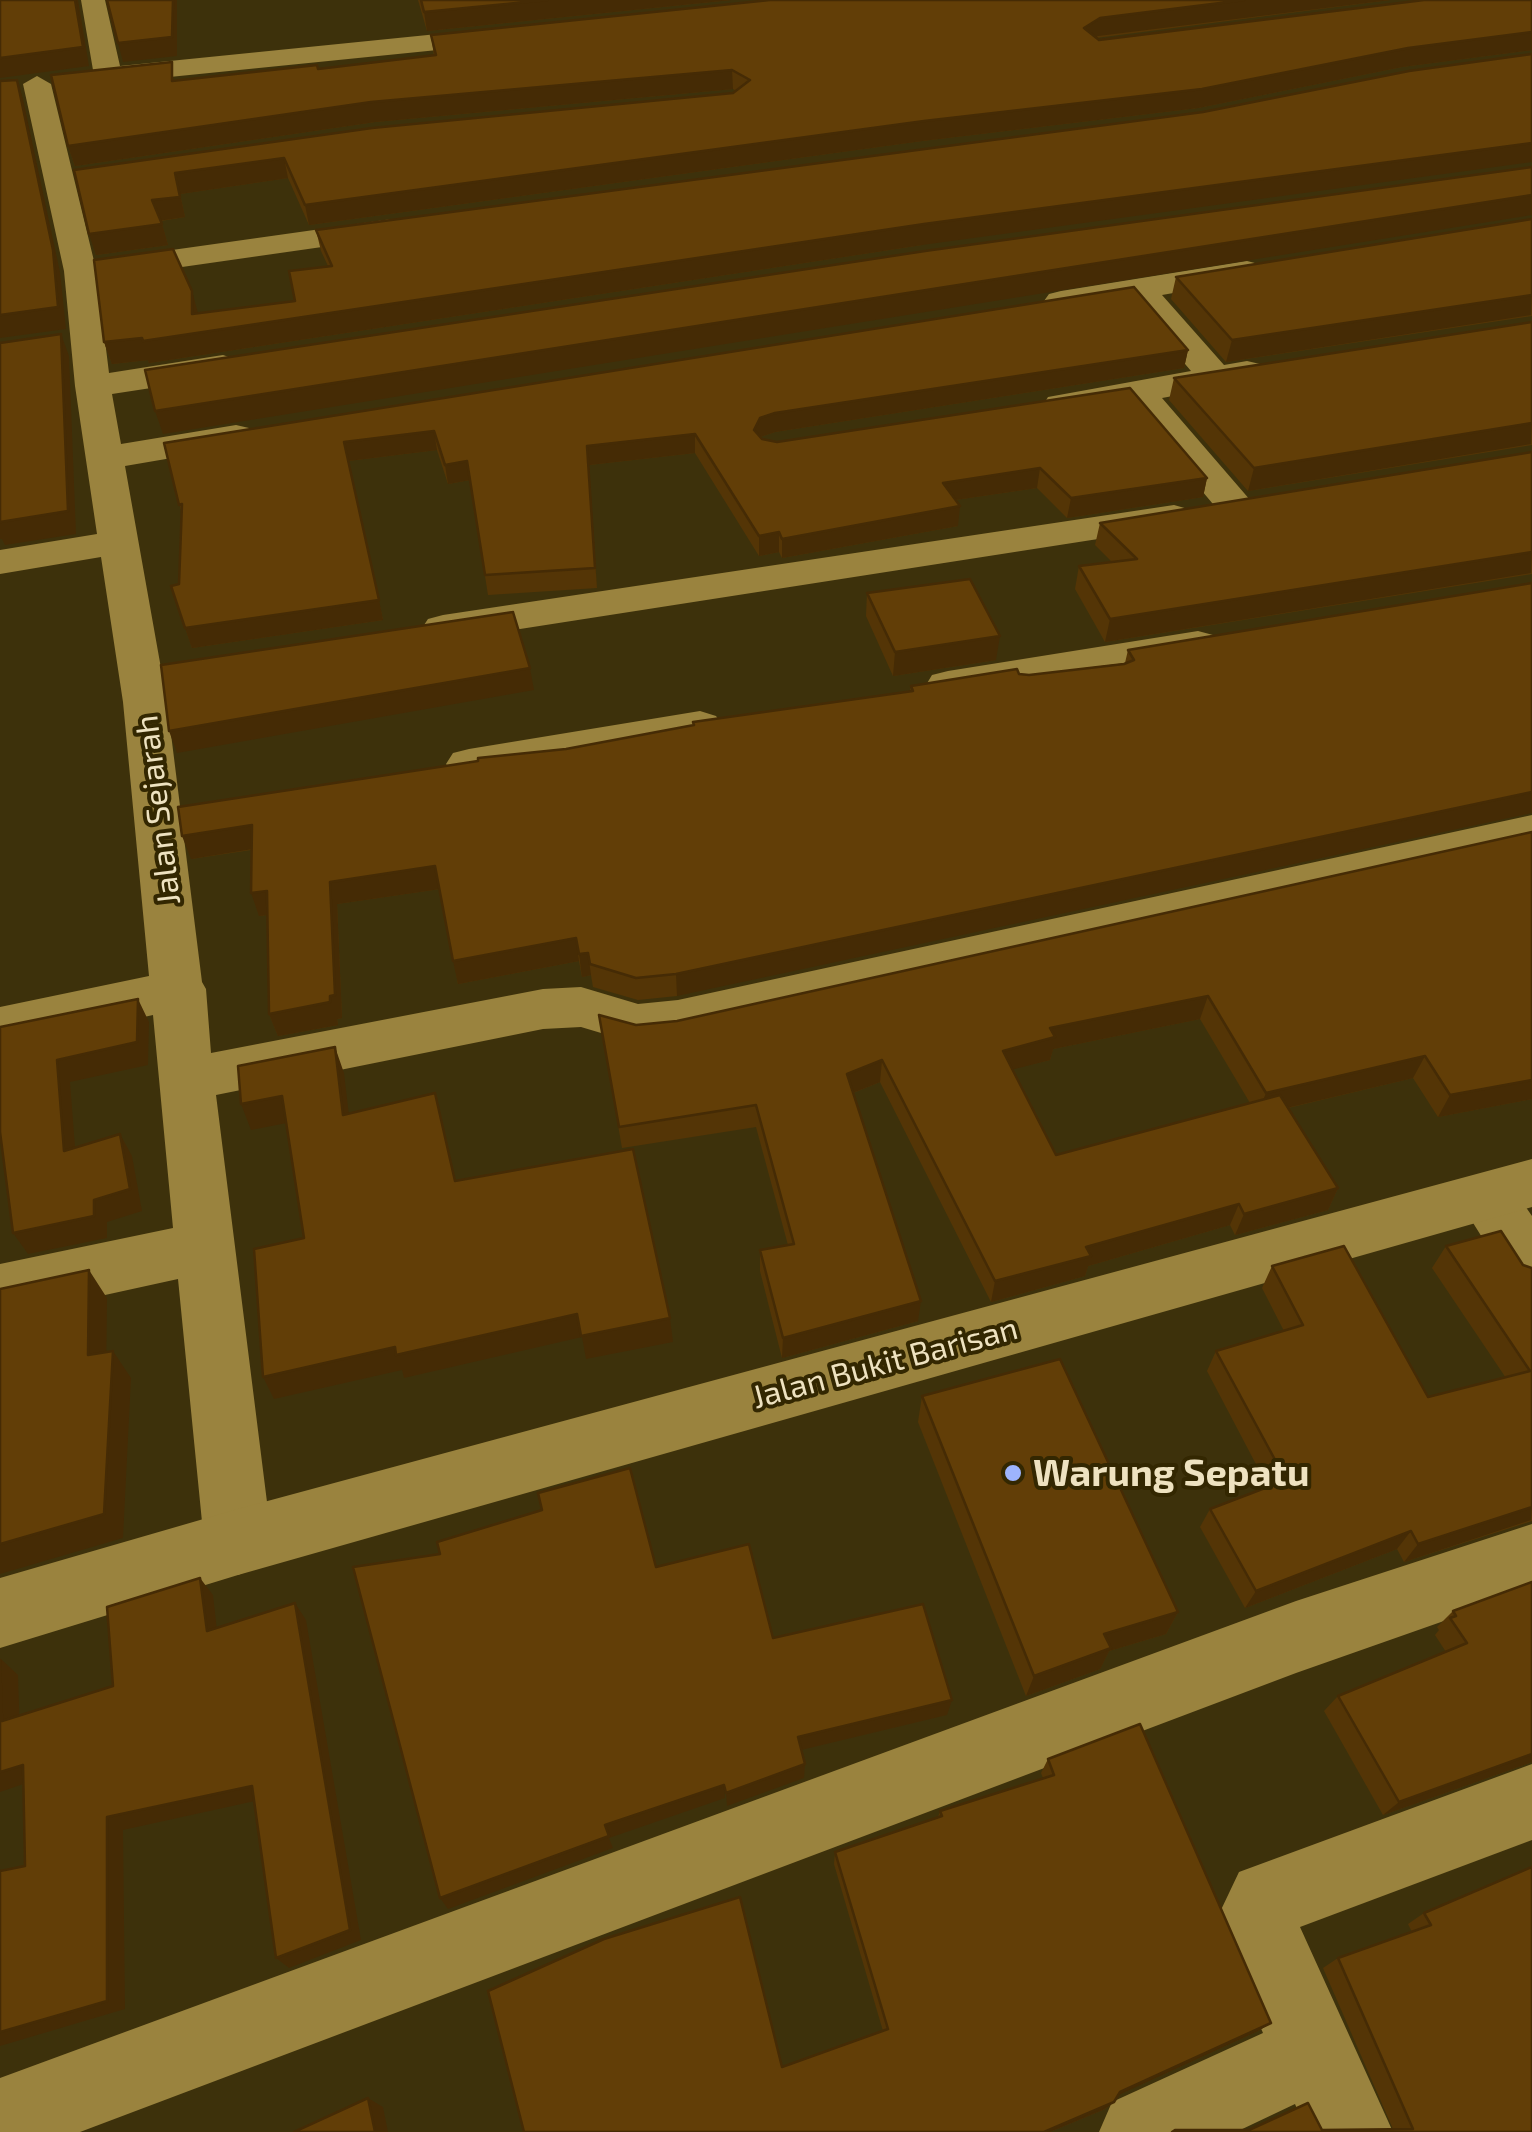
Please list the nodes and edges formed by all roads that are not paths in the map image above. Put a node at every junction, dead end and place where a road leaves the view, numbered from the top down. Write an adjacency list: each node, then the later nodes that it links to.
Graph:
1 (93, 0): 3 (street)
2 (536, 32): 3 (street)
3 (108, 75): 6 (street, Jalan Sejarah)
4 (414, 225): 6 (street)
5 (1276, 266): 7 (street)
6 (80, 271): 9 (street, Jalan Sejarah)
7 (1139, 288): 8 (street); 12 (street)
8 (1022, 307)
9 (77, 357): 10 (street); 16 (street, Jalan Sejarah)
10 (247, 362)
11 (1288, 366): 12 (street)
12 (1214, 378): 13 (street)
13 (1139, 393): 14 (street); 19 (street)
14 (1024, 410)
15 (262, 432): 16 (street)
16 (106, 458): 17 (street, Jalan Sejarah)
17 (119, 542): 18 (street); 25 (street, Jalan Sejarah)
18 (0, 562)
19 (397, 635)
20 (1240, 637): 21 (street)
21 (907, 692)
22 (750, 718): 23 (street)
23 (437, 769)
24 (205, 807): 25 (street)
25 (158, 815): 27 (street, Jalan Sejarah)
26 (1532, 832): 29 (street)
27 (180, 989): 28 (street); 29 (street, Jalan Sejarah)
28 (0, 1028)
29 (187, 1079): 31 (street, Jalan Sejarah)
30 (1509, 1190): 32 (street); 34 (street, Jalan Bukit Barisan)
31 (206, 1247): 33 (street); 34 (street, Jalan Sejarah)
32 (1532, 1266)
33 (0, 1290)
34 (238, 1542): 36 (street, Jalan Bukit Barisan)
35 (1532, 1557): 39 (street)
36 (0, 1614)
37 (1532, 1802): 38 (street)
38 (1314, 2052): 40 (street); 41 (street)
39 (0, 2120)
40 (1142, 2132)
41 (1350, 2132)

